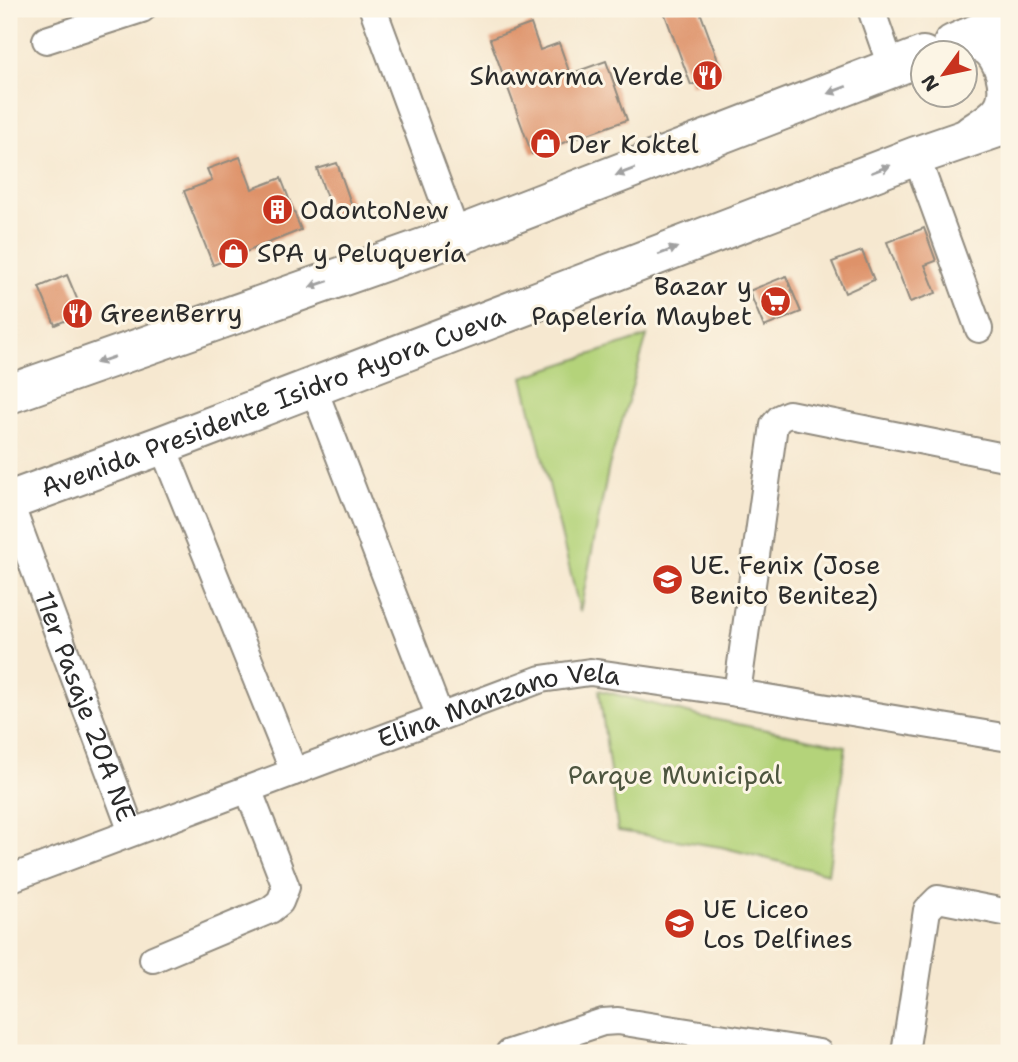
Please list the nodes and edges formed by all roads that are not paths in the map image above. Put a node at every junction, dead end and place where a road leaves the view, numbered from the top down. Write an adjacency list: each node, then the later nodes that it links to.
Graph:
1 (142, 9): 6 (street)
2 (373, 9): 12 (street)
3 (871, 9): 8 (street)
4 (1009, 20): 5 (main road)
5 (967, 38)
6 (46, 40)
7 (979, 46): 10 (main road)
8 (908, 63): 12 (main road, one-way to 12)
9 (1009, 124): 10 (main road, Avenida Presidente Isidro Ayora Cueva)
10 (966, 138): 11 (main road, Avenida Presidente Isidro Ayora Cueva)
11 (916, 156): 13 (street); 15 (main road, Avenida Presidente Isidro Ayora Cueva, one-way to 11)
12 (457, 236): 14 (main road, one-way to 14)
13 (979, 329)
14 (11, 385)
15 (313, 387): 16 (main road, Avenida Presidente Isidro Ayora Cueva); 20 (street)
16 (162, 444): 18 (main road, Avenida Presidente Isidro Ayora Cueva); 22 (street)
17 (1009, 458): 19 (street)
18 (9, 501): 24 (street, 11er Pasaje 20A NE)
19 (737, 693): 20 (street, Elina Manzano Vela); 21 (street, Elina Manzano Vela)
20 (440, 716): 22 (street, Elina Manzano Vela)
21 (1009, 738)
22 (294, 772): 23 (street, Elina Manzano Vela)
23 (248, 789): 24 (street, Elina Manzano Vela); 27 (street)
24 (132, 832): 25 (street, Elina Manzano Vela)
25 (9, 878)
26 (1009, 913): 30 (street)
27 (153, 959)
28 (509, 1053): 29 (street)
29 (810, 1053)
30 (905, 1053)

